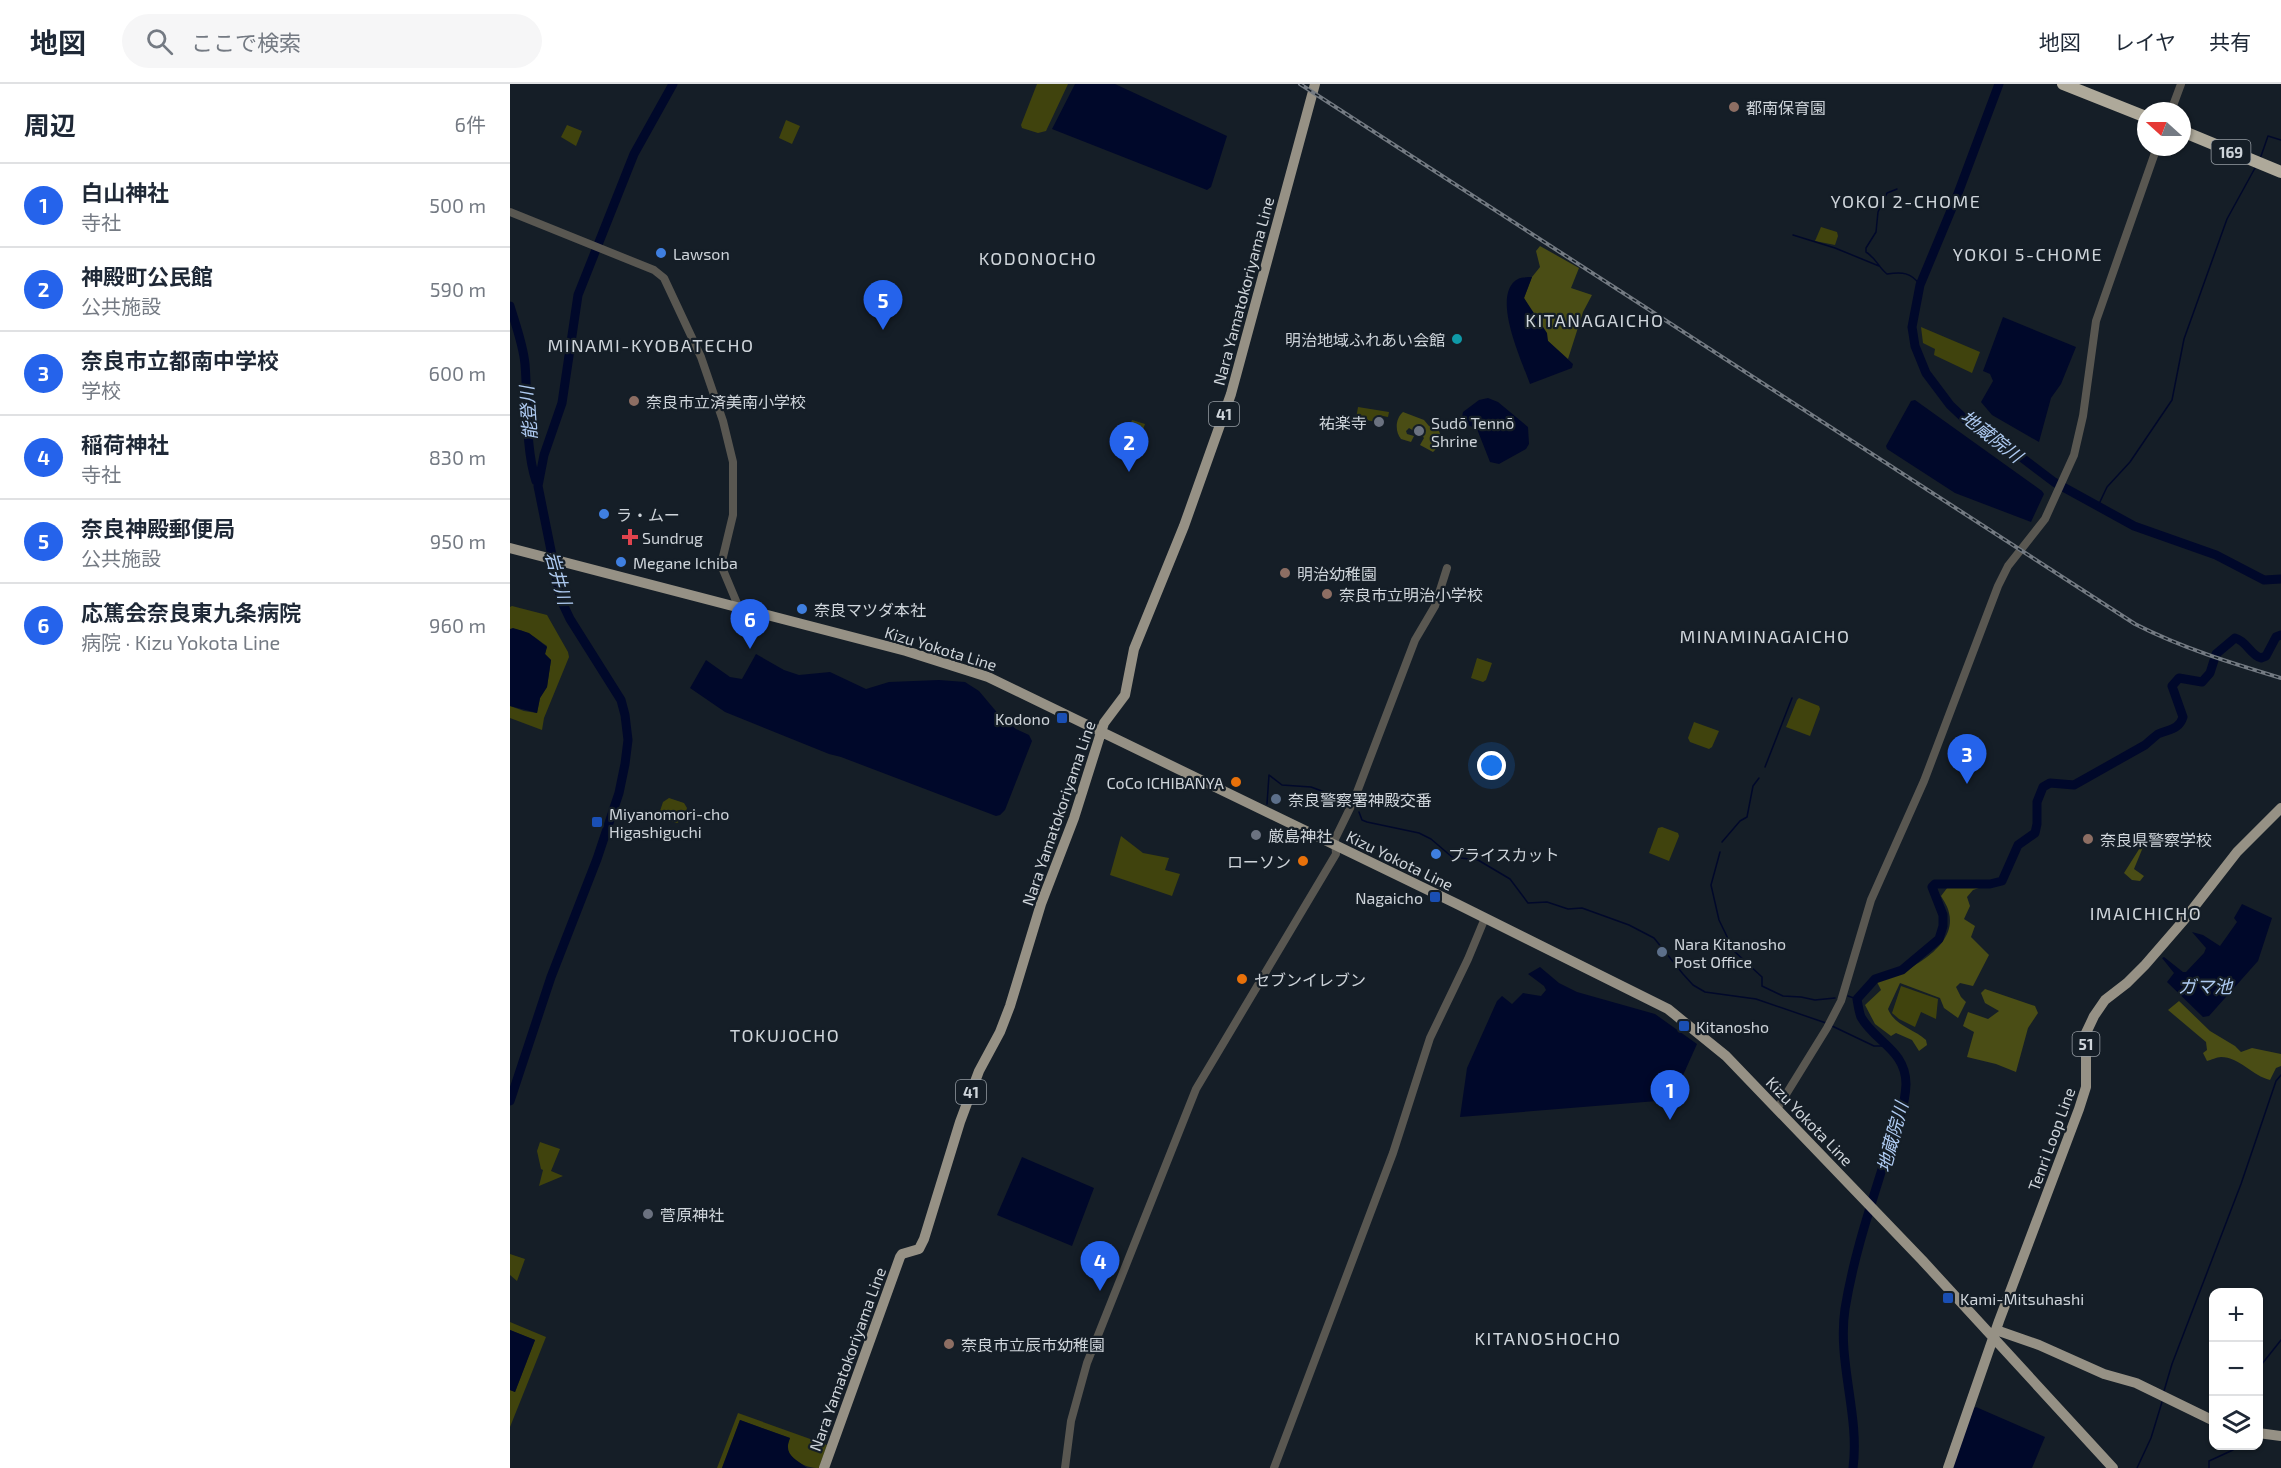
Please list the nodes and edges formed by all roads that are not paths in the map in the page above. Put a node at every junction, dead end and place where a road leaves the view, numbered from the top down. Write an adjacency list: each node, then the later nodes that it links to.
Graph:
1 (1315, 84): 13 (main road, Nara Yamatokoriyama Line / 41)
2 (2062, 84): 5 (highway)
3 (2181, 84): 4 (street)
4 (2174, 102)
5 (2137, 113)
6 (2191, 135): 8 (highway, 169)
7 (2154, 156): 17 (street)
8 (2281, 172)
9 (510, 212): 12 (street)
10 (510, 548): 12 (main road, Kizu Yokota Line)
11 (1447, 568): 15 (street)
12 (739, 608): 13 (main road, Kizu Yokota Line)
13 (1102, 732): 15 (main road, Kizu Yokota Line); 22 (main road, Nara Yamatokoriyama Line / 41)
14 (2281, 808): 18 (main road, Tenri Loop Line / 51)
15 (1336, 846): 16 (main road, Kizu Yokota Line); 23 (street)
16 (1485, 918): 17 (main road, Kizu Yokota Line); 24 (street)
17 (1777, 1109): 18 (main road, Kizu Yokota Line)
18 (1995, 1334): 19 (main road); 25 (main road, Tenri Loop Line); 26 (main road, Kizu Yokota Line)
19 (2209, 1419)
20 (2263, 1434): 21 (main road)
21 (2281, 1436)
22 (824, 1468)
23 (1065, 1468)
24 (1274, 1468)
25 (1948, 1468)
26 (2113, 1468)

